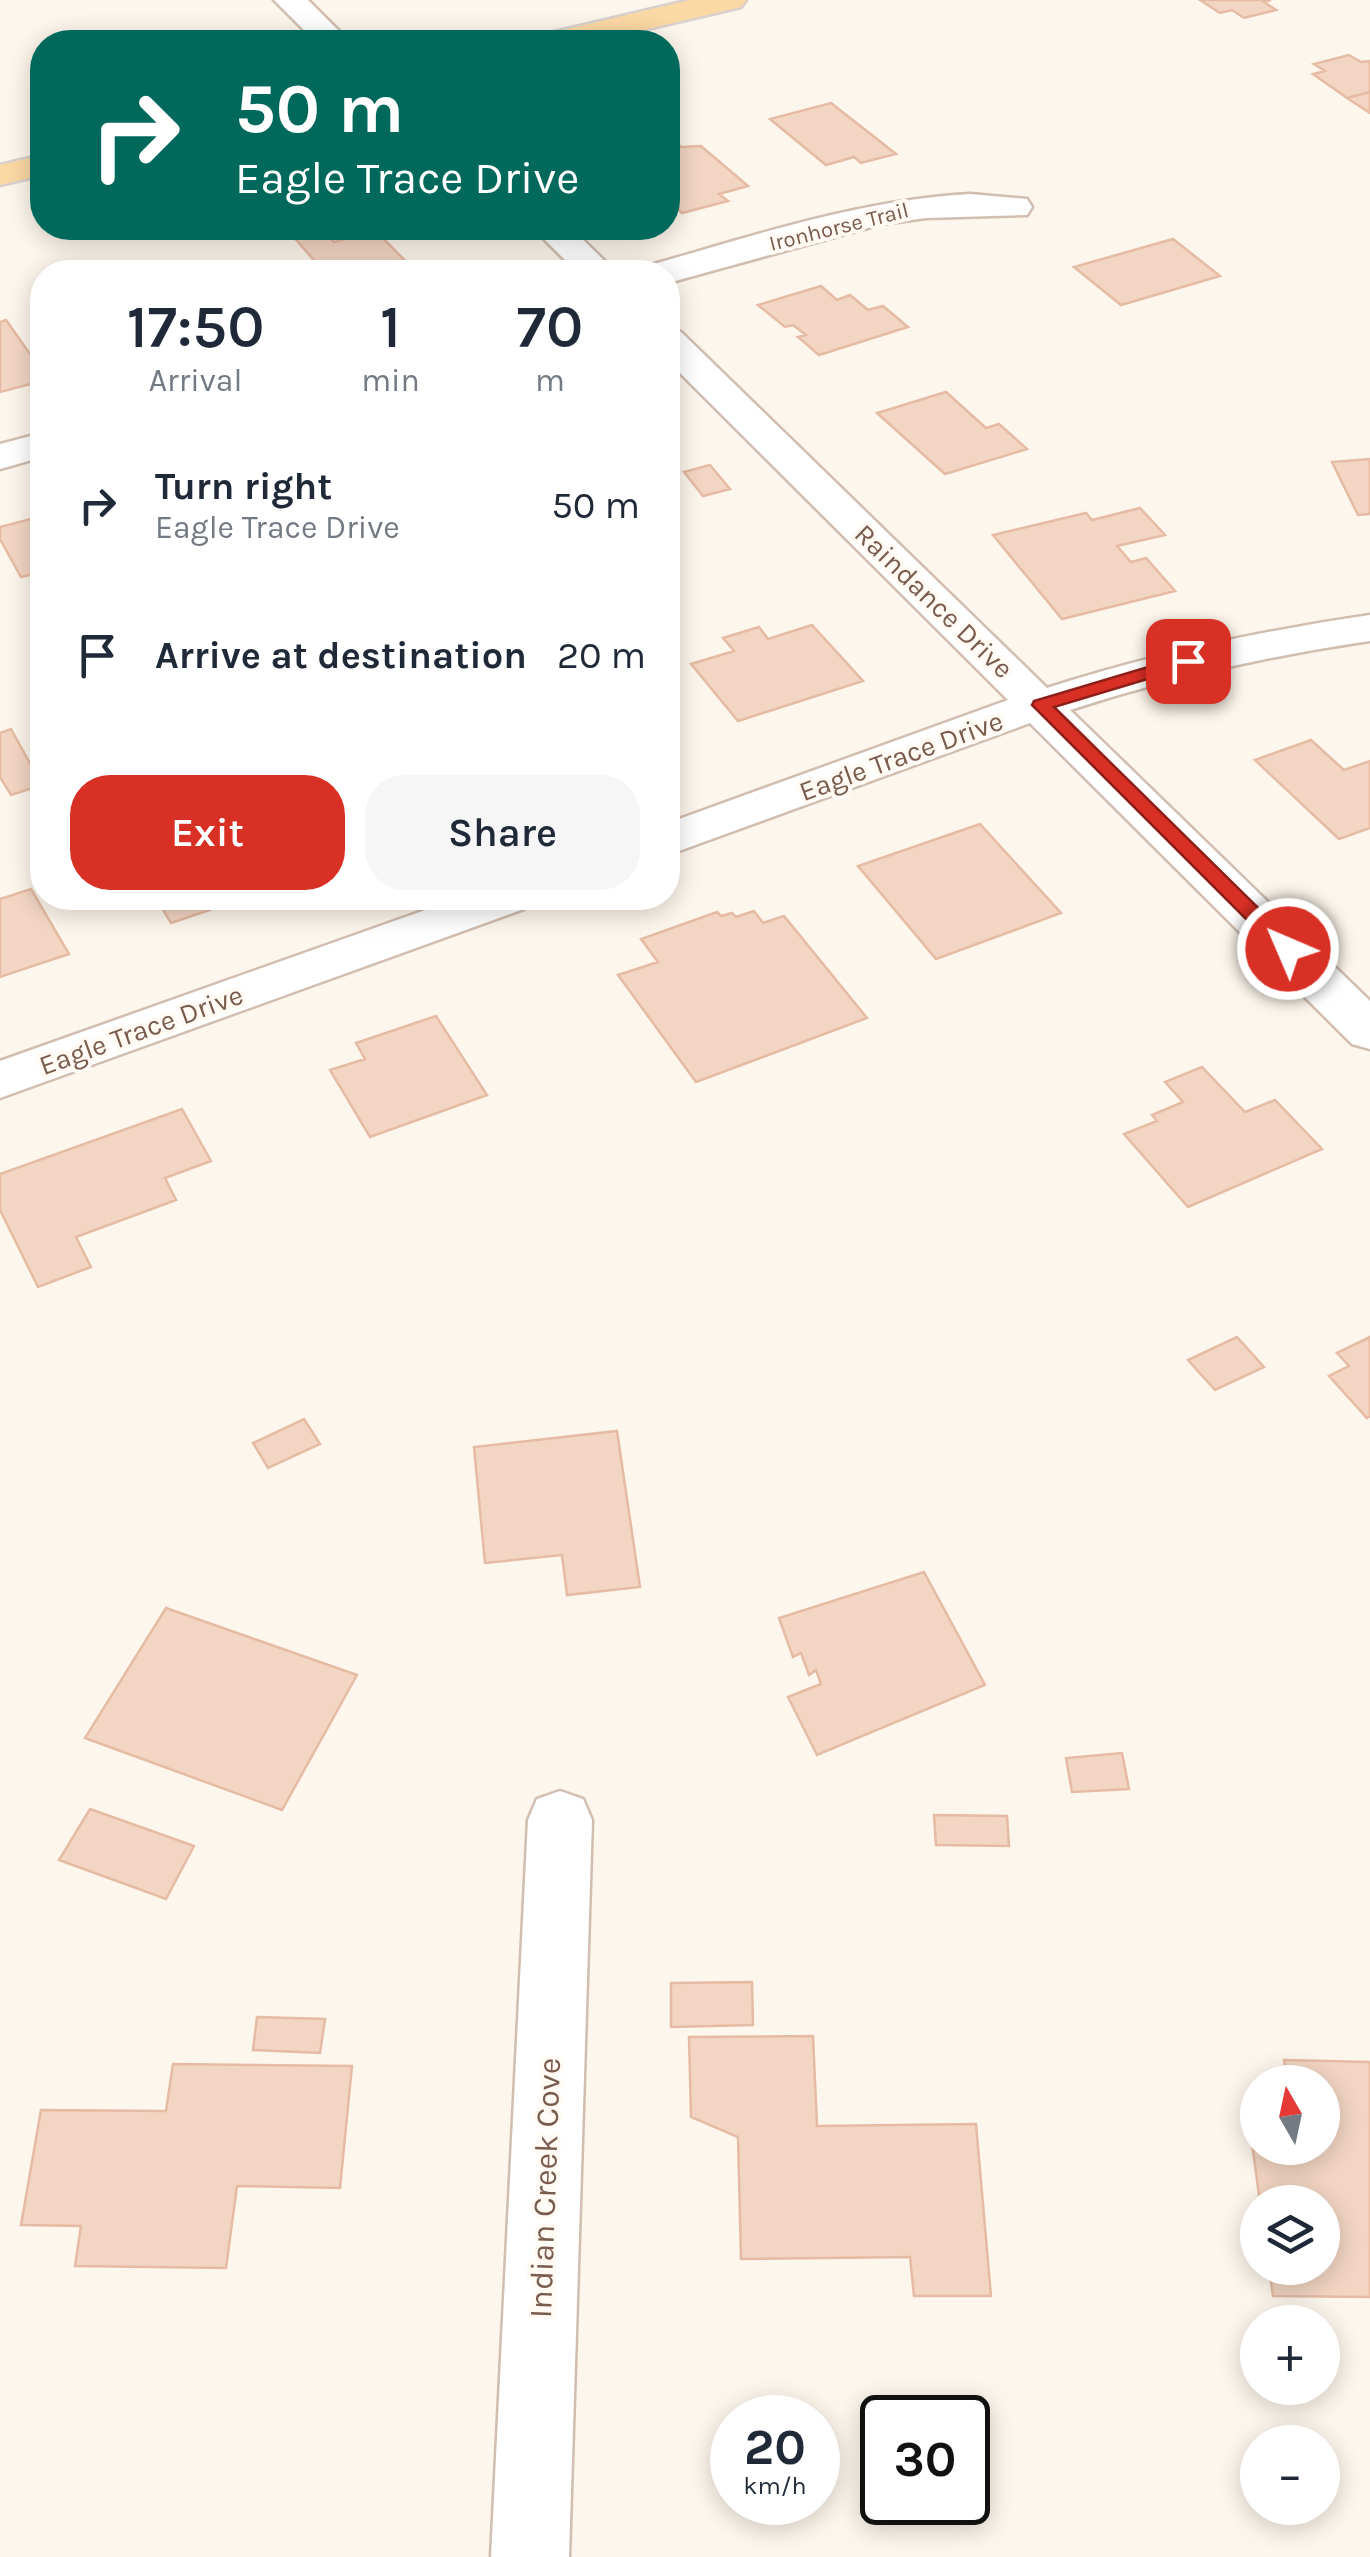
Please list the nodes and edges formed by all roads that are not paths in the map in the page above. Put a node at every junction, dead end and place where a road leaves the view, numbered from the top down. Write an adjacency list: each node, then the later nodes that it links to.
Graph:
1 (290, 0): 3 (street)
2 (730, 0): 4 (main road)
3 (321, 30)
4 (603, 30)
5 (30, 168): 6 (main road)
6 (0, 175)
7 (1014, 207): 10 (street, Ironhorse Trail)
8 (564, 240): 9 (street)
9 (585, 260)
10 (680, 268)
11 (680, 352): 15 (street, Raindance Drive)
12 (30, 448): 13 (street)
13 (0, 456)
14 (1370, 628): 15 (street, Eagle Trace Drive)
15 (1041, 705): 16 (street, Eagle Trace Drive); 18 (street, Raindance Drive)
16 (680, 836)
17 (474, 910): 19 (street, Eagle Trace Drive)
18 (1370, 1031)
19 (0, 1080)
20 (560, 1820): 21 (street, Indian Creek Cove)
21 (530, 2557)

